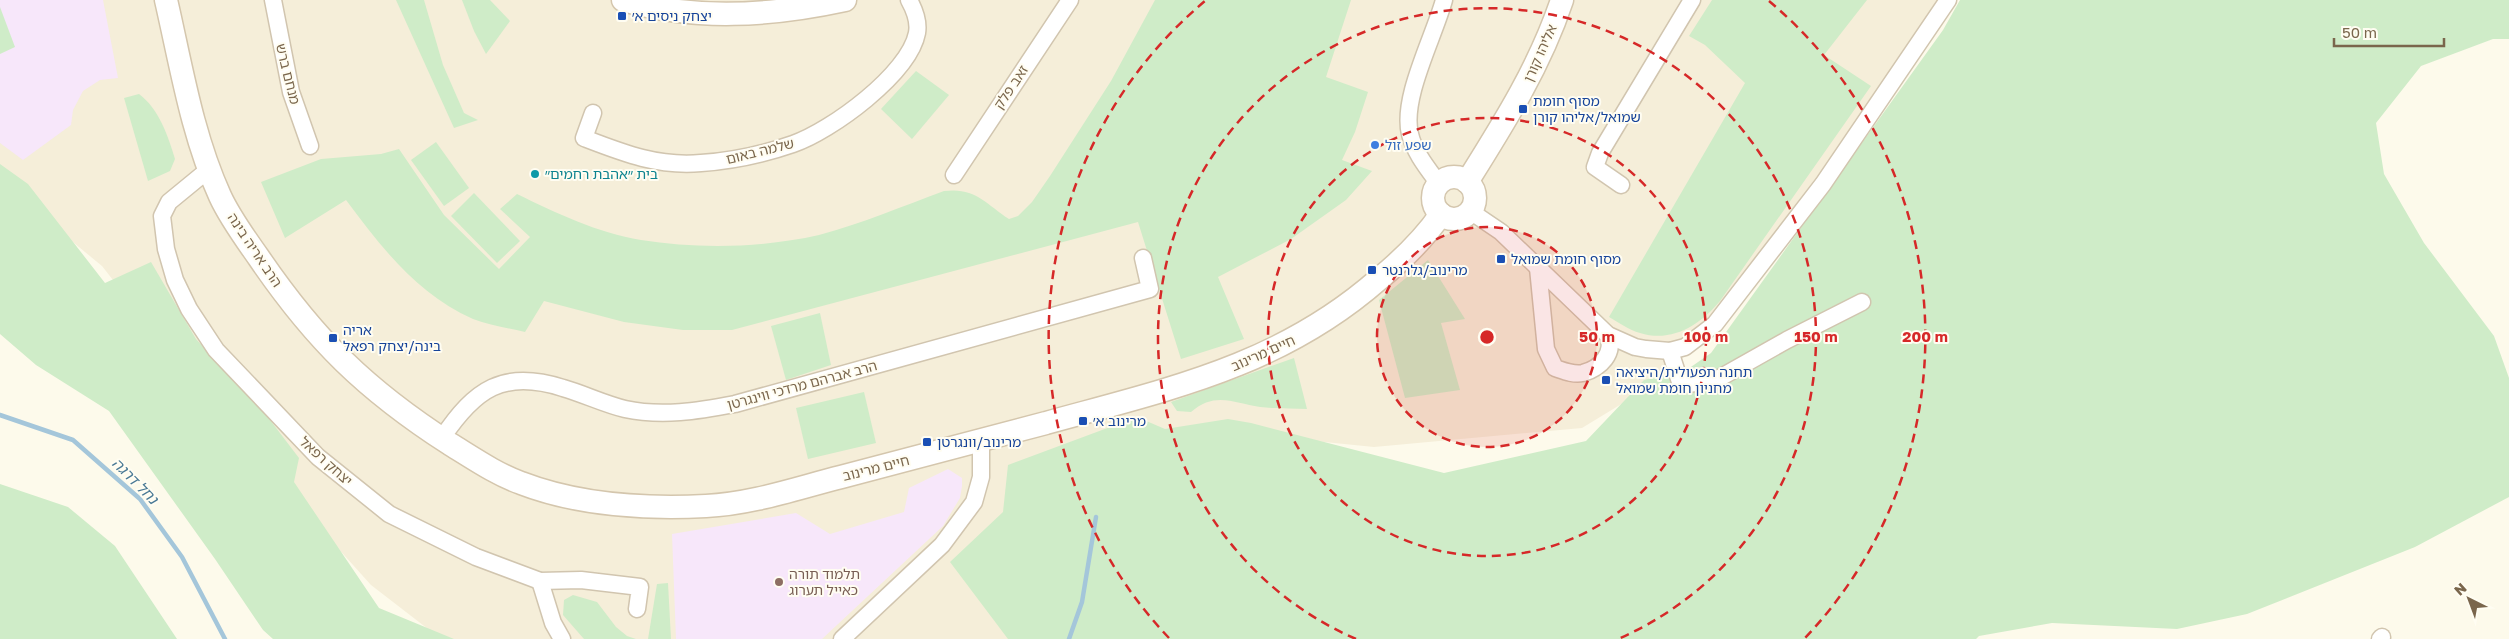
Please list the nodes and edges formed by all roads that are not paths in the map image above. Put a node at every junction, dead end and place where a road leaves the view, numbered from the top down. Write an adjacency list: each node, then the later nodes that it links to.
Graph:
1 (166, 0): 13 (street, הרב אריה בינה)
2 (273, 0): 12 (street, מנחם ברש)
3 (623, 0): 4 (street)
4 (845, 0)
5 (909, 0): 11 (street, שלמה באום)
6 (1070, 0): 14 (street, זאב פלק)
7 (1444, 0): 16 (street)
8 (1562, 0): 15 (street, אליהו קורן)
9 (1692, 0): 17 (street)
10 (1948, 0): 24 (street)
11 (593, 113)
12 (310, 146)
13 (208, 170): 25 (street, הרב אריה בינה); 27 (street, יצחק רפאל)
14 (954, 175)
15 (1467, 182): 16 (street); 18 (street)
16 (1439, 184): 19 (street)
17 (1621, 185)
18 (1470, 211): 19 (street); 21 (street)
19 (1441, 214): 26 (street, חיים מרינוב)
20 (1143, 258): 25 (street, הרב אברהם מרדכי ווינגרטן)
21 (1538, 268): 23 (street); 23 (street)
22 (1862, 302): 24 (street)
23 (1608, 335): 24 (street)
24 (1670, 351)
25 (442, 438): 26 (street, חיים מרינוב)
26 (981, 440): 30 (street)
27 (540, 581): 28 (street, יצחק רפאל); 29 (street)
28 (637, 609)
29 (562, 639)
30 (842, 639)

